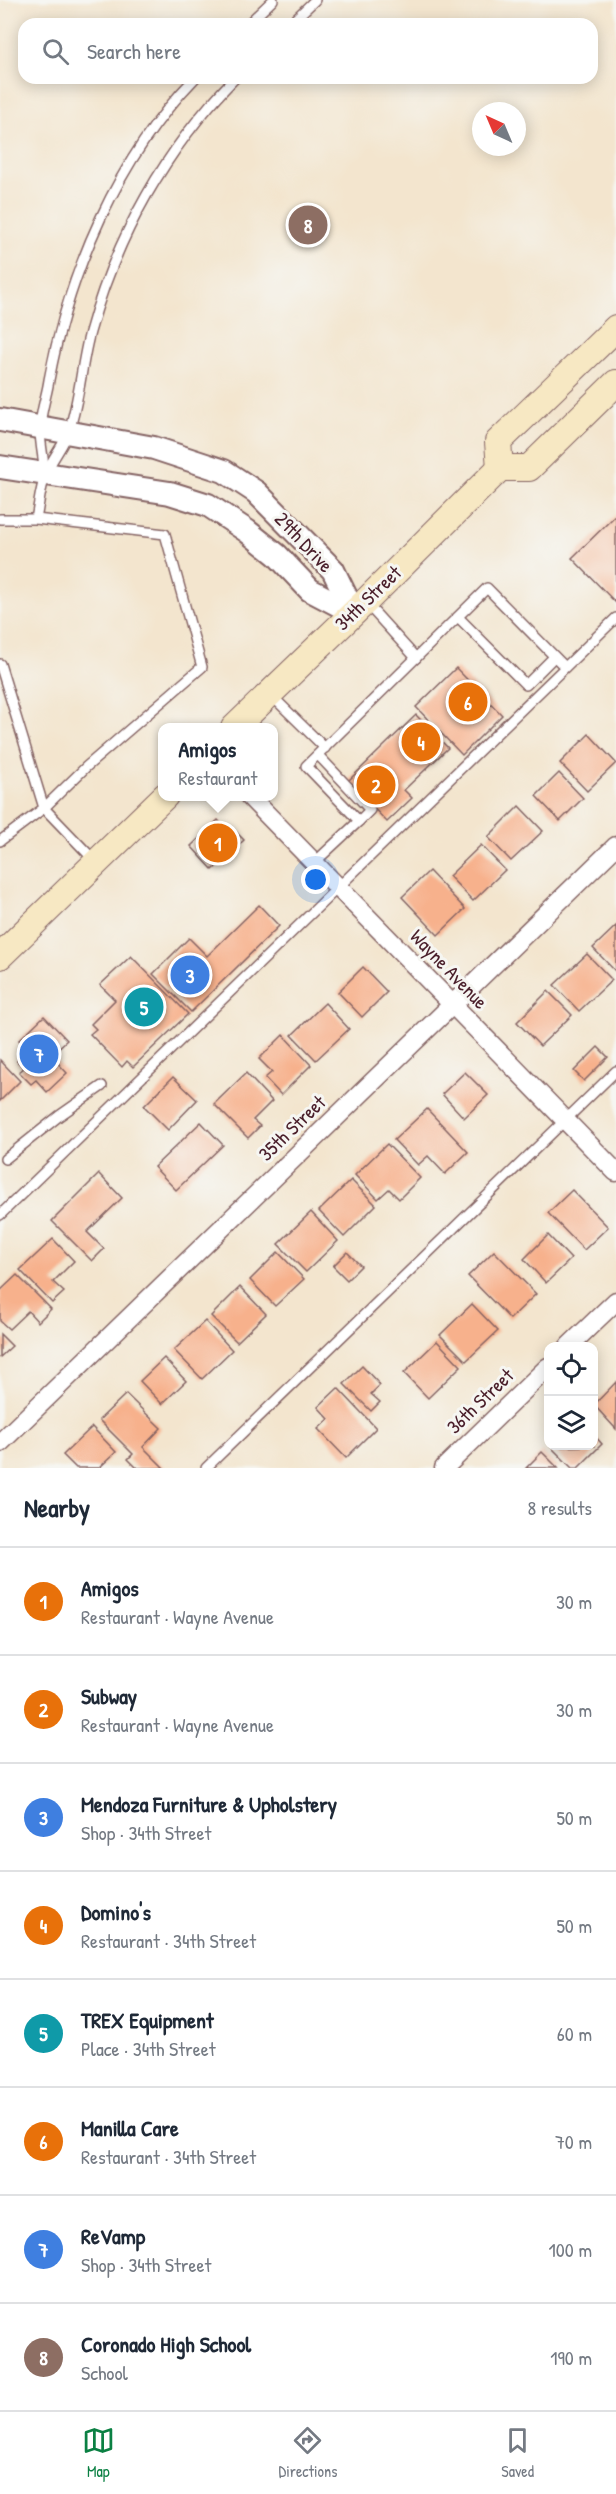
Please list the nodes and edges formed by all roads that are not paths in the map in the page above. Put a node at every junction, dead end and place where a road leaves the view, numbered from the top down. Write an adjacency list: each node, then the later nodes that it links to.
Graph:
1 (273, 0): 3 (lane)
2 (315, 0): 4 (lane)
3 (254, 18)
4 (297, 18)
5 (190, 84): 10 (lane)
6 (230, 84): 11 (lane)
7 (616, 328): 13 (main road)
8 (616, 383): 13 (main road)
9 (0, 420): 10 (street, 29th Drive)
10 (40, 428): 11 (street, 29th Drive); 14 (lane)
11 (69, 431): 14 (lane); 17 (street, 29th Drive)
12 (0, 466): 14 (street, 29th Drive)
13 (500, 468): 17 (main road, 34th Street)
14 (45, 475): 16 (lane); 17 (street, 29th Drive)
15 (0, 519): 16 (lane)
16 (36, 519): 29 (lane)
17 (360, 607): 21 (lane); 24 (main road, 34th Street)
18 (458, 617): 20 (lane); 20 (lane); 21 (lane)
19 (616, 618): 23 (lane)
20 (554, 657): 23 (lane)
21 (416, 658): 26 (lane)
22 (0, 664): 29 (lane)
23 (565, 667): 35 (lane)
24 (269, 693): 25 (main road, 34th Street); 26 (lane)
25 (239, 723)
26 (321, 751): 30 (lane); 30 (lane)
27 (160, 801): 33 (main road)
28 (254, 801): 34 (street, Wayne Avenue)
29 (44, 808): 31 (lane); 33 (lane)
30 (359, 821): 34 (lane)
31 (0, 841)
32 (616, 846): 37 (street, 35th Street)
33 (96, 862): 36 (main road)
34 (314, 863): 35 (street, Wayne Avenue)
35 (337, 887): 37 (street, Wayne Avenue); 43 (lane)
36 (0, 956)
37 (452, 1005): 40 (street, Wayne Avenue); 47 (street, 35th Street)
38 (616, 1071): 40 (lane)
39 (102, 1086): 41 (lane)
40 (565, 1120): 42 (street, Wayne Avenue); 48 (lane)
41 (2, 1160)
42 (616, 1172)
43 (0, 1215)
44 (616, 1301): 45 (street)
45 (574, 1342)
46 (544, 1372): 49 (street, 36th Street)
47 (0, 1443)
48 (206, 1468)
49 (444, 1468)

